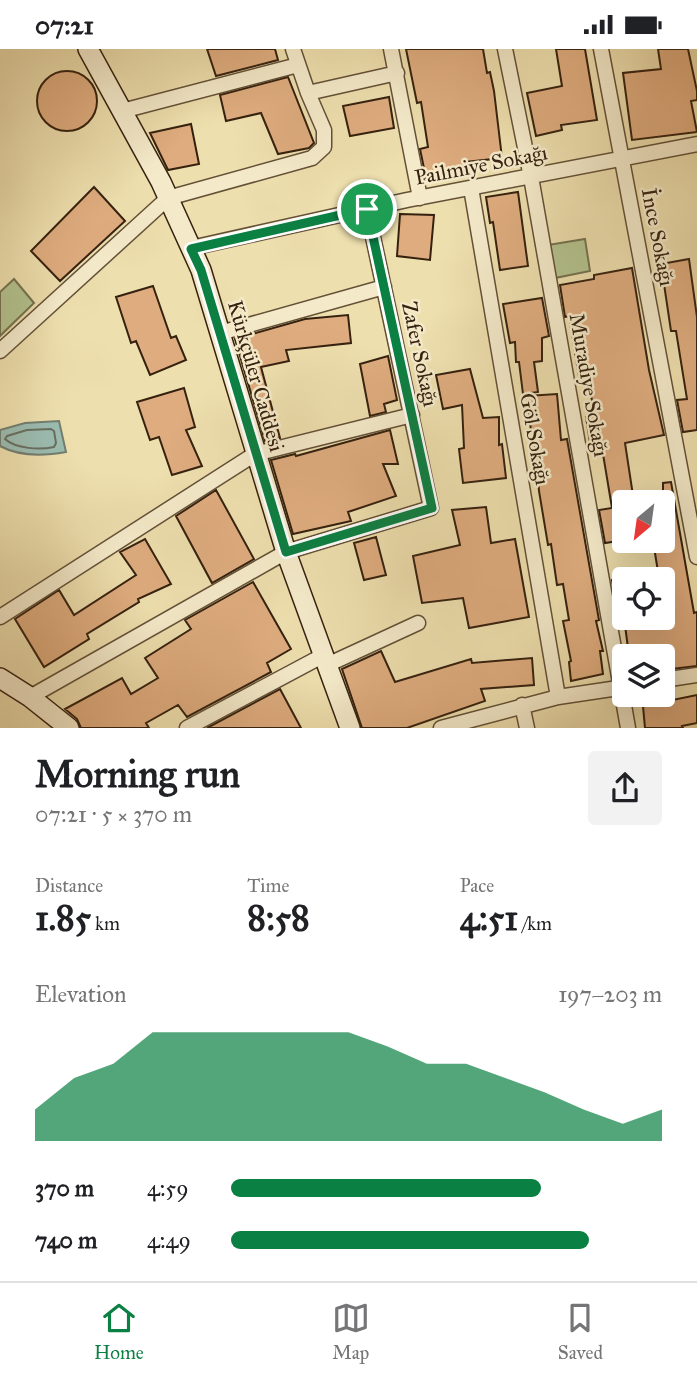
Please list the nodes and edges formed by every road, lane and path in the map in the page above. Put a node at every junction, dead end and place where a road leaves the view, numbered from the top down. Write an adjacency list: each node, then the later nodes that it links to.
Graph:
1 (88, 49): 9 (main road, Kürkçüler Caddesi)
2 (293, 49): 6 (street)
3 (391, 49): 7 (street)
4 (505, 49): 12 (street, Muradiye Sokağı)
5 (601, 49): 11 (street, İnce Sokağı)
6 (299, 65): 8 (street); 9 (street)
7 (397, 73): 8 (street); 15 (street)
8 (308, 93): 14 (street)
9 (122, 111): 14 (main road, Kürkçüler Caddesi)
10 (697, 143): 11 (street, Pailmiye Sokağı)
11 (622, 158): 12 (street, Pailmiye Sokağı); 24 (street, İnce Sokağı)
12 (531, 177): 13 (street, Pailmiye Sokağı); 27 (street, Muradiye Sokağı)
13 (471, 188): 15 (street, Pailmiye Sokağı); 34 (street, Göl Sokağı)
14 (168, 198): 17 (main road, Kürkçüler Caddesi); 20 (street)
15 (420, 198): 16 (street, Pailmiye Sokağı)
16 (367, 209): 17 (street, Pailmiye Sokağı); 18 (street, Zafer Sokağı)
17 (191, 249): 19 (main road, Kürkçüler Caddesi)
18 (384, 287): 19 (street); 21 (street, Zafer Sokağı)
19 (220, 333): 22 (main road, Kürkçüler Caddesi)
20 (0, 351)
21 (412, 415): 22 (street); 23 (street, Zafer Sokağı)
22 (255, 454): 23 (main road, Kürkçüler Caddesi); 25 (street)
23 (286, 552): 28 (main road, Kürkçüler Caddesi); 33 (street)
24 (697, 558)
25 (0, 617)
26 (418, 623): 28 (street)
27 (614, 644)
28 (325, 660): 38 (street); 39 (main road, Kürkçüler Caddesi)
29 (697, 675): 31 (street)
30 (0, 678): 33 (main road)
31 (675, 678)
32 (612, 689): 34 (street)
33 (30, 697): 37 (main road)
34 (558, 697): 35 (street)
35 (522, 705): 40 (street); 41 (street)
36 (625, 707): 42 (street, Muradiye Sokağı)
37 (69, 728)
38 (187, 728)
39 (349, 728)
40 (441, 728)
41 (527, 728)
42 (628, 728)

